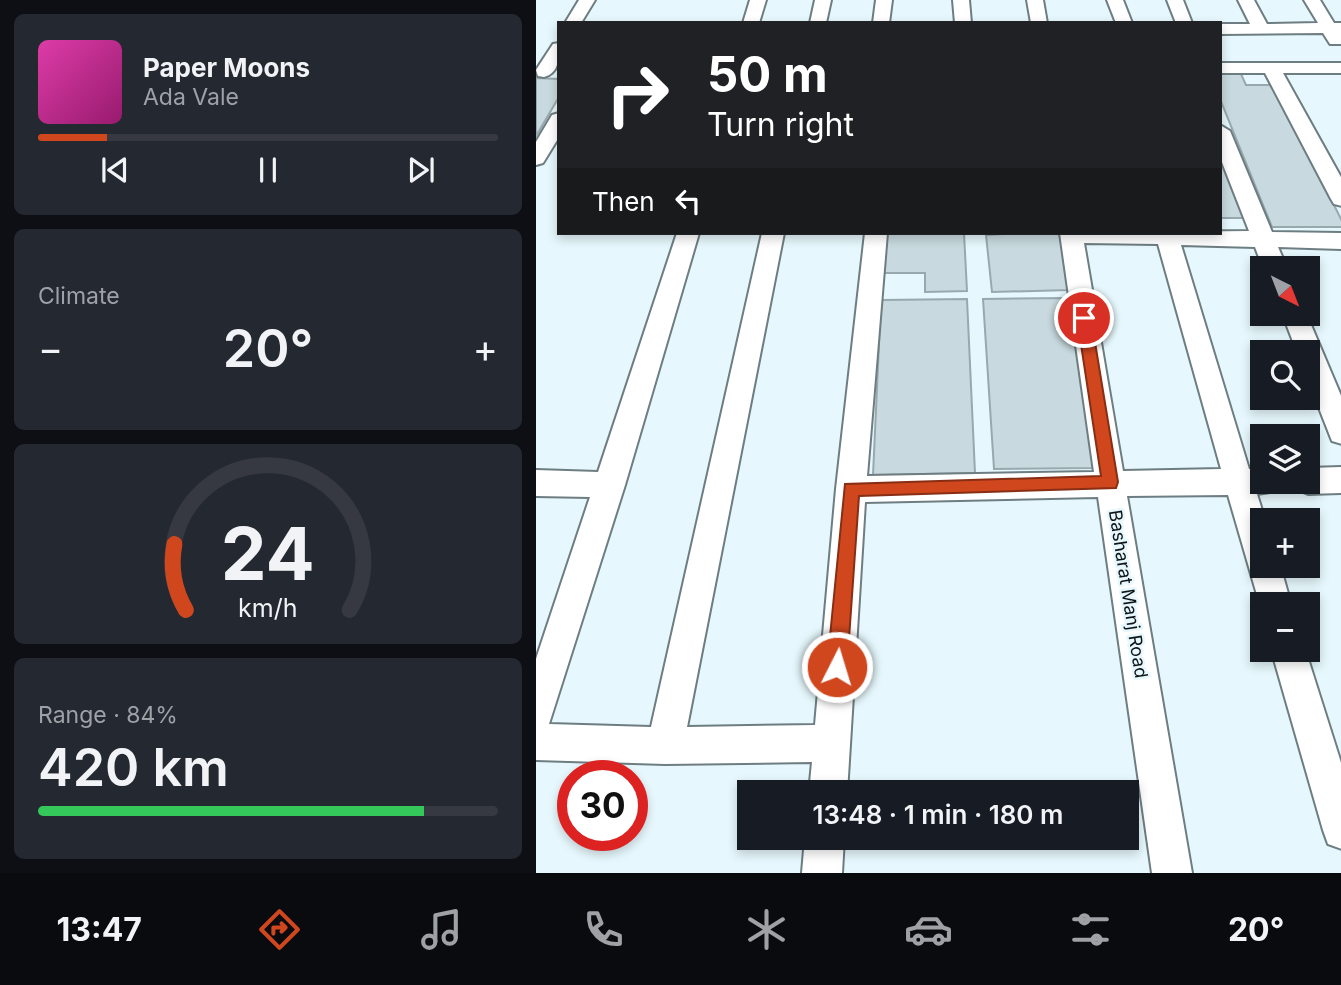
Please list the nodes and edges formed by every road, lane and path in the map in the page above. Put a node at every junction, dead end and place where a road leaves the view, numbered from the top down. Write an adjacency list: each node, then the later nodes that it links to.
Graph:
1 (587, 0): 11 (street)
2 (758, 0): 12 (street)
3 (823, 0): 13 (street)
4 (884, 0): 14 (street)
5 (961, 0): 15 (street)
6 (1035, 0): 16 (street)
7 (1115, 0): 17 (street)
8 (1175, 0): 18 (street)
9 (1246, 0): 21 (street)
10 (1312, 0): 19 (street)
11 (574, 21)
12 (752, 21)
13 (818, 21)
14 (881, 21)
15 (963, 21)
16 (1039, 21)
17 (1123, 21)
18 (1183, 21)
19 (1335, 28): 21 (street); 22 (street)
20 (1222, 29): 21 (street)
21 (1261, 29)
22 (1342, 50)
23 (557, 52): 27 (street)
24 (1222, 68): 25 (street)
25 (1271, 68): 26 (street); 31 (street)
26 (1342, 68)
27 (546, 72)
28 (557, 122): 30 (street)
29 (1222, 136): 37 (street)
30 (536, 159)
31 (1342, 199)
32 (687, 235): 48 (street)
33 (773, 235): 55 (street)
34 (876, 235): 49 (street)
35 (1071, 235): 44 (street, Basharat Manj Road)
36 (1166, 235): 37 (street); 45 (street)
37 (1264, 239): 38 (street); 39 (street)
38 (1342, 241)
39 (1270, 256)
40 (1299, 326): 41 (street)
41 (1342, 433)
42 (1342, 480): 43 (street)
43 (1320, 481)
44 (1110, 482): 45 (street); 49 (street); 60 (street, Basharat Manj Road)
45 (1239, 482): 46 (street); 50 (street)
46 (1250, 482)
47 (536, 483): 48 (street)
48 (610, 485): 52 (street)
49 (851, 489): 54 (street)
50 (1250, 519)
51 (1292, 662): 57 (street)
52 (536, 713)
53 (536, 742): 55 (street)
54 (831, 743): 55 (street); 56 (street)
55 (665, 746)
56 (829, 780)
57 (1342, 830)
58 (824, 850): 59 (street)
59 (822, 873)
60 (1172, 873)

